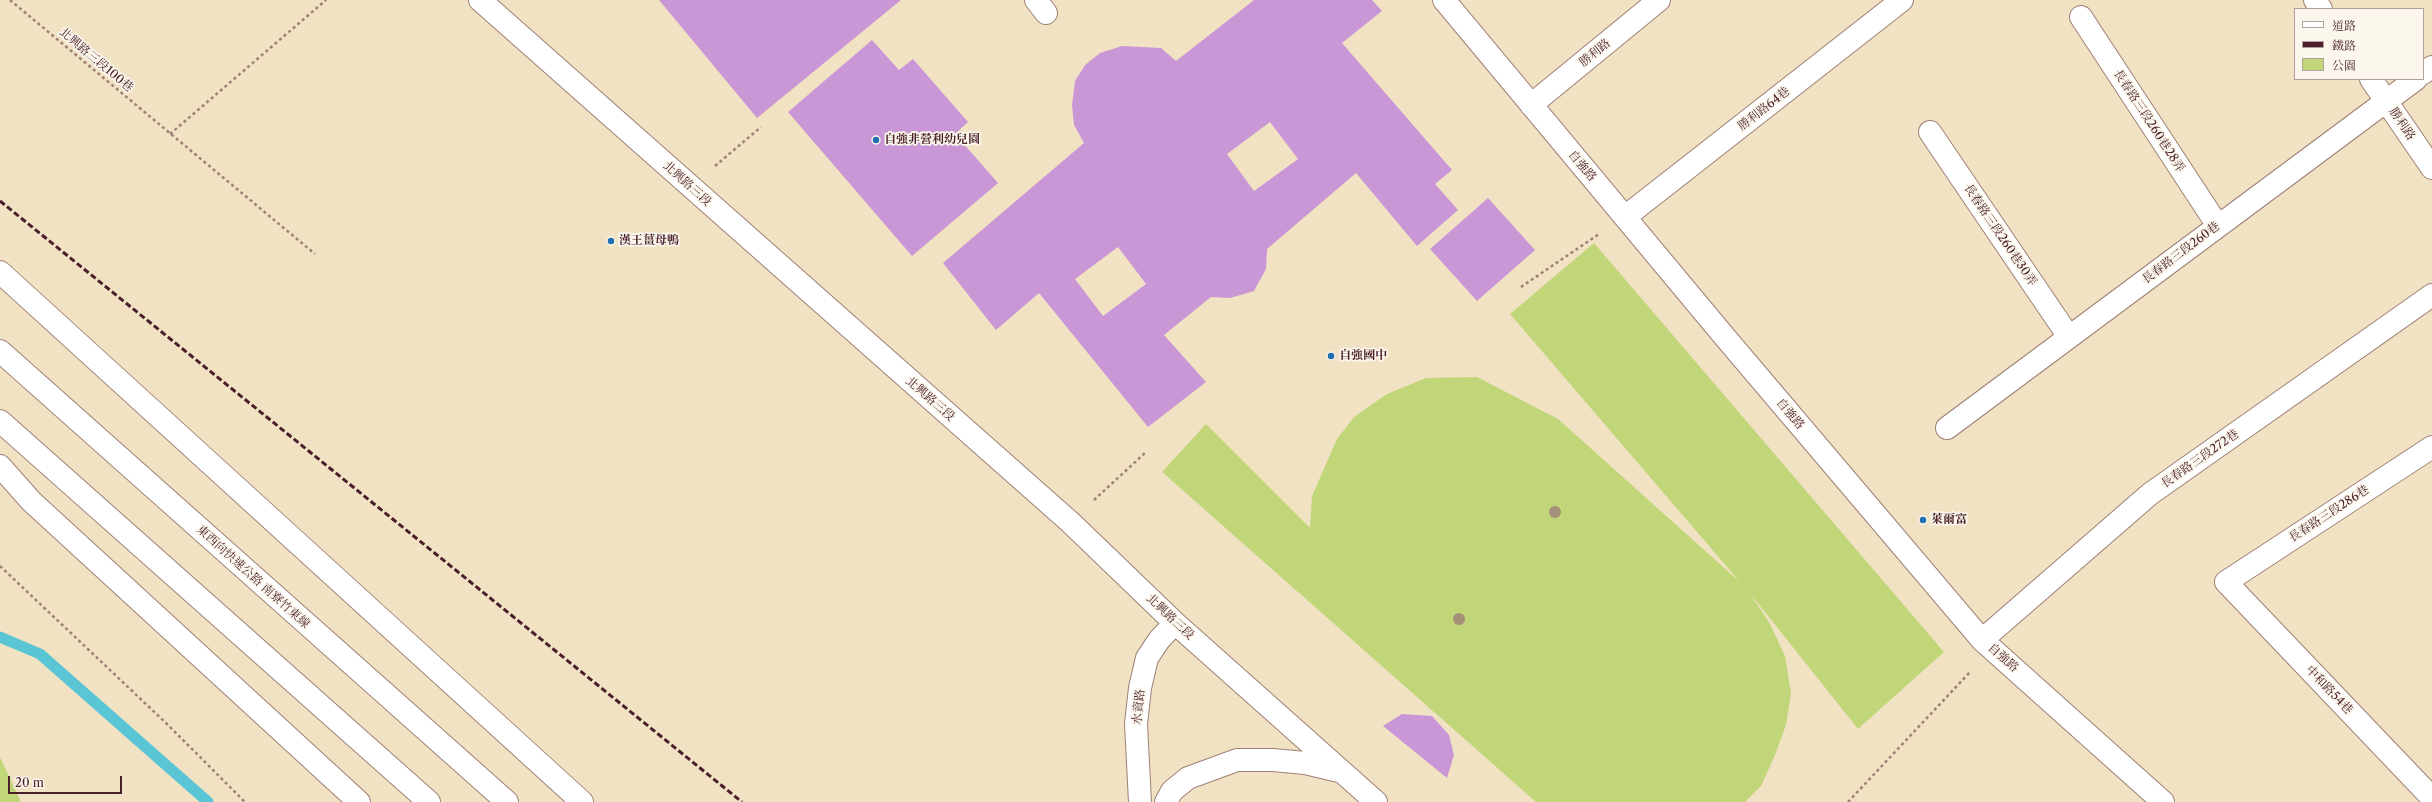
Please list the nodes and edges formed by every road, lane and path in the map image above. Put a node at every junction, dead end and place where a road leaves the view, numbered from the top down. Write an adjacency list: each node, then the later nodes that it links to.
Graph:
1 (10, 0): 14 (path, 北興路三段100巷)
2 (326, 0): 14 (path)
3 (480, 0): 16 (main road, 北興路三段)
4 (1444, 0): 11 (main road, 自強路)
5 (1659, 0): 11 (main road, 勝利路)
6 (1902, 0): 17 (main road, 勝利路64巷)
7 (2081, 16): 18 (main road, 長春路三段260巷28弄)
8 (2372, 80): 10 (main road, 勝利路)
9 (2415, 80): 10 (main road, 長春路三段260巷)
10 (2387, 101): 15 (main road, 勝利路); 18 (main road, 長春路三段260巷)
11 (1531, 105): 17 (main road, 自強路)
12 (761, 127): 16 (path)
13 (1930, 132): 23 (main road, 長春路三段260巷30弄)
14 (170, 134): 19 (path, 北興路三段100巷)
15 (2432, 168)
16 (691, 187): 30 (main road, 北興路三段)
17 (1625, 217): 21 (path); 34 (main road, 自強路)
18 (2218, 226): 23 (main road, 長春路三段260巷)
19 (314, 254)
20 (0, 272): 41 (main road)
21 (1521, 287)
22 (2432, 295): 34 (main road, 長春路三段272巷)
23 (2069, 337): 26 (main road, 長春路三段260巷)
24 (0, 351): 40 (main road, 東西向快速公路 南寮竹東線)
25 (0, 421): 39 (main road)
26 (1947, 428)
27 (2432, 447): 32 (main road, 長春路三段286巷)
28 (1146, 452): 30 (path)
29 (0, 466): 38 (main road)
30 (1070, 522): 33 (main road, 北興路三段)
31 (0, 566): 37 (path)
32 (2226, 582): 36 (main road, 中和路54巷)
33 (1175, 623): 35 (main road, 北興路三段); 42 (main road, 水資路)
34 (1987, 644): 45 (path); 46 (main road, 自強路)
35 (1343, 772): 43 (main road); 44 (main road, 北興路三段)
36 (2432, 798)
37 (245, 802)
38 (359, 802)
39 (429, 802)
40 (507, 802)
41 (582, 802)
42 (1140, 802)
43 (1166, 802)
44 (1376, 802)
45 (1848, 802)
46 (2163, 802)

